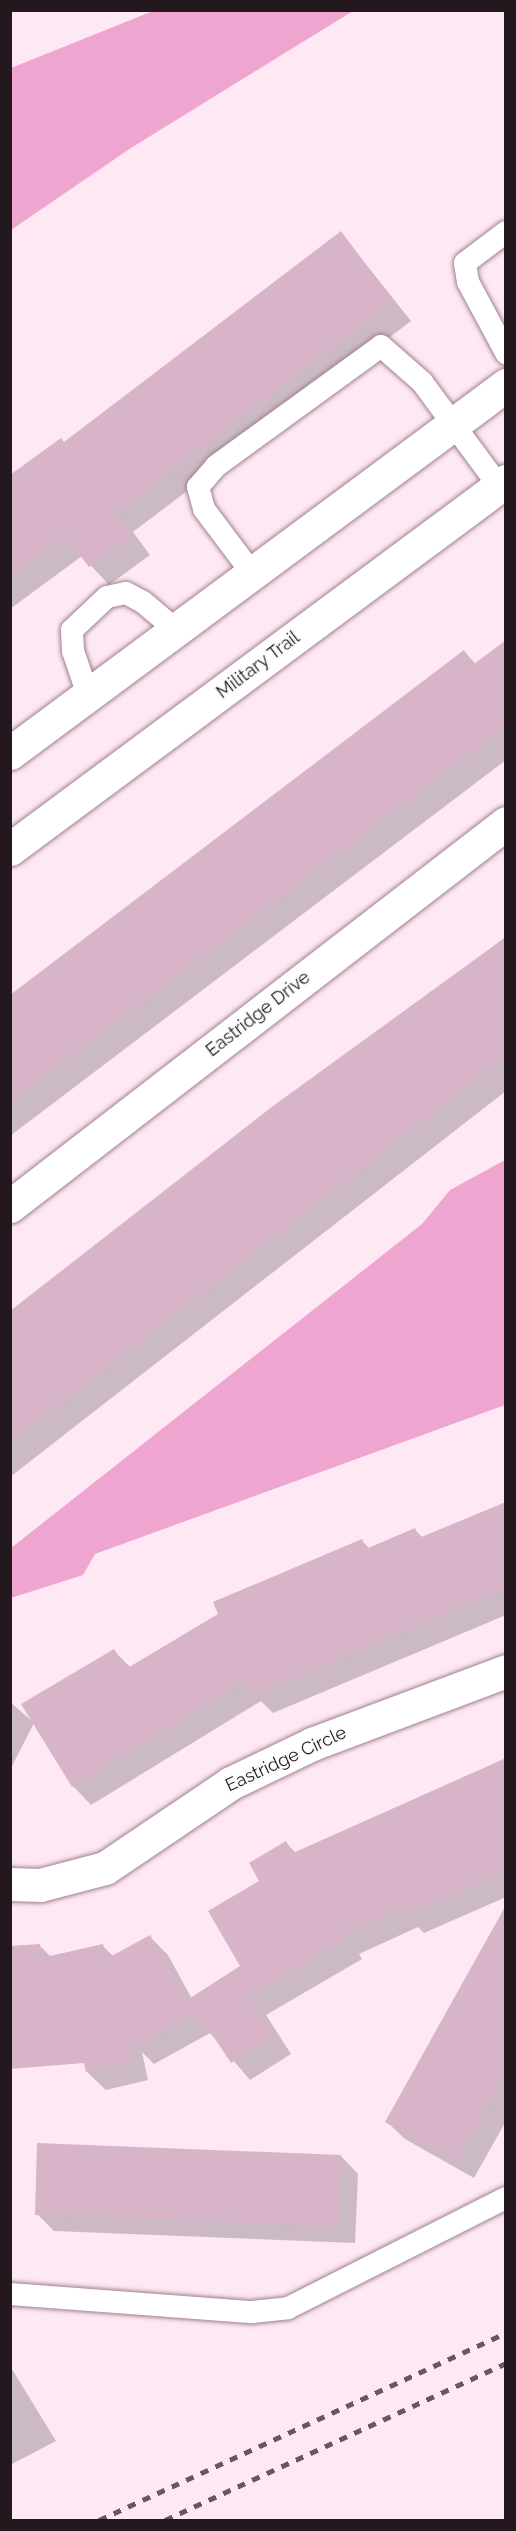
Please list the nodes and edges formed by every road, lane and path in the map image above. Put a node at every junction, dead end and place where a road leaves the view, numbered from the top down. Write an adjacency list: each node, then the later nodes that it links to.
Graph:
1 (506, 232): 2 (lane)
2 (506, 353)
3 (506, 385): 4 (street)
4 (454, 424): 5 (lane); 6 (street); 6 (lane)
5 (502, 483): 11 (street, Military Trail)
6 (252, 573): 7 (street)
7 (176, 630): 8 (street); 8 (lane)
8 (88, 695): 9 (street)
9 (10, 753)
10 (506, 823): 12 (street, Eastridge Drive)
11 (10, 849)
12 (10, 1206)
13 (506, 1671): 14 (street, Eastridge Circle)
14 (10, 1884)
15 (506, 2198): 16 (lane)
16 (10, 2294)

